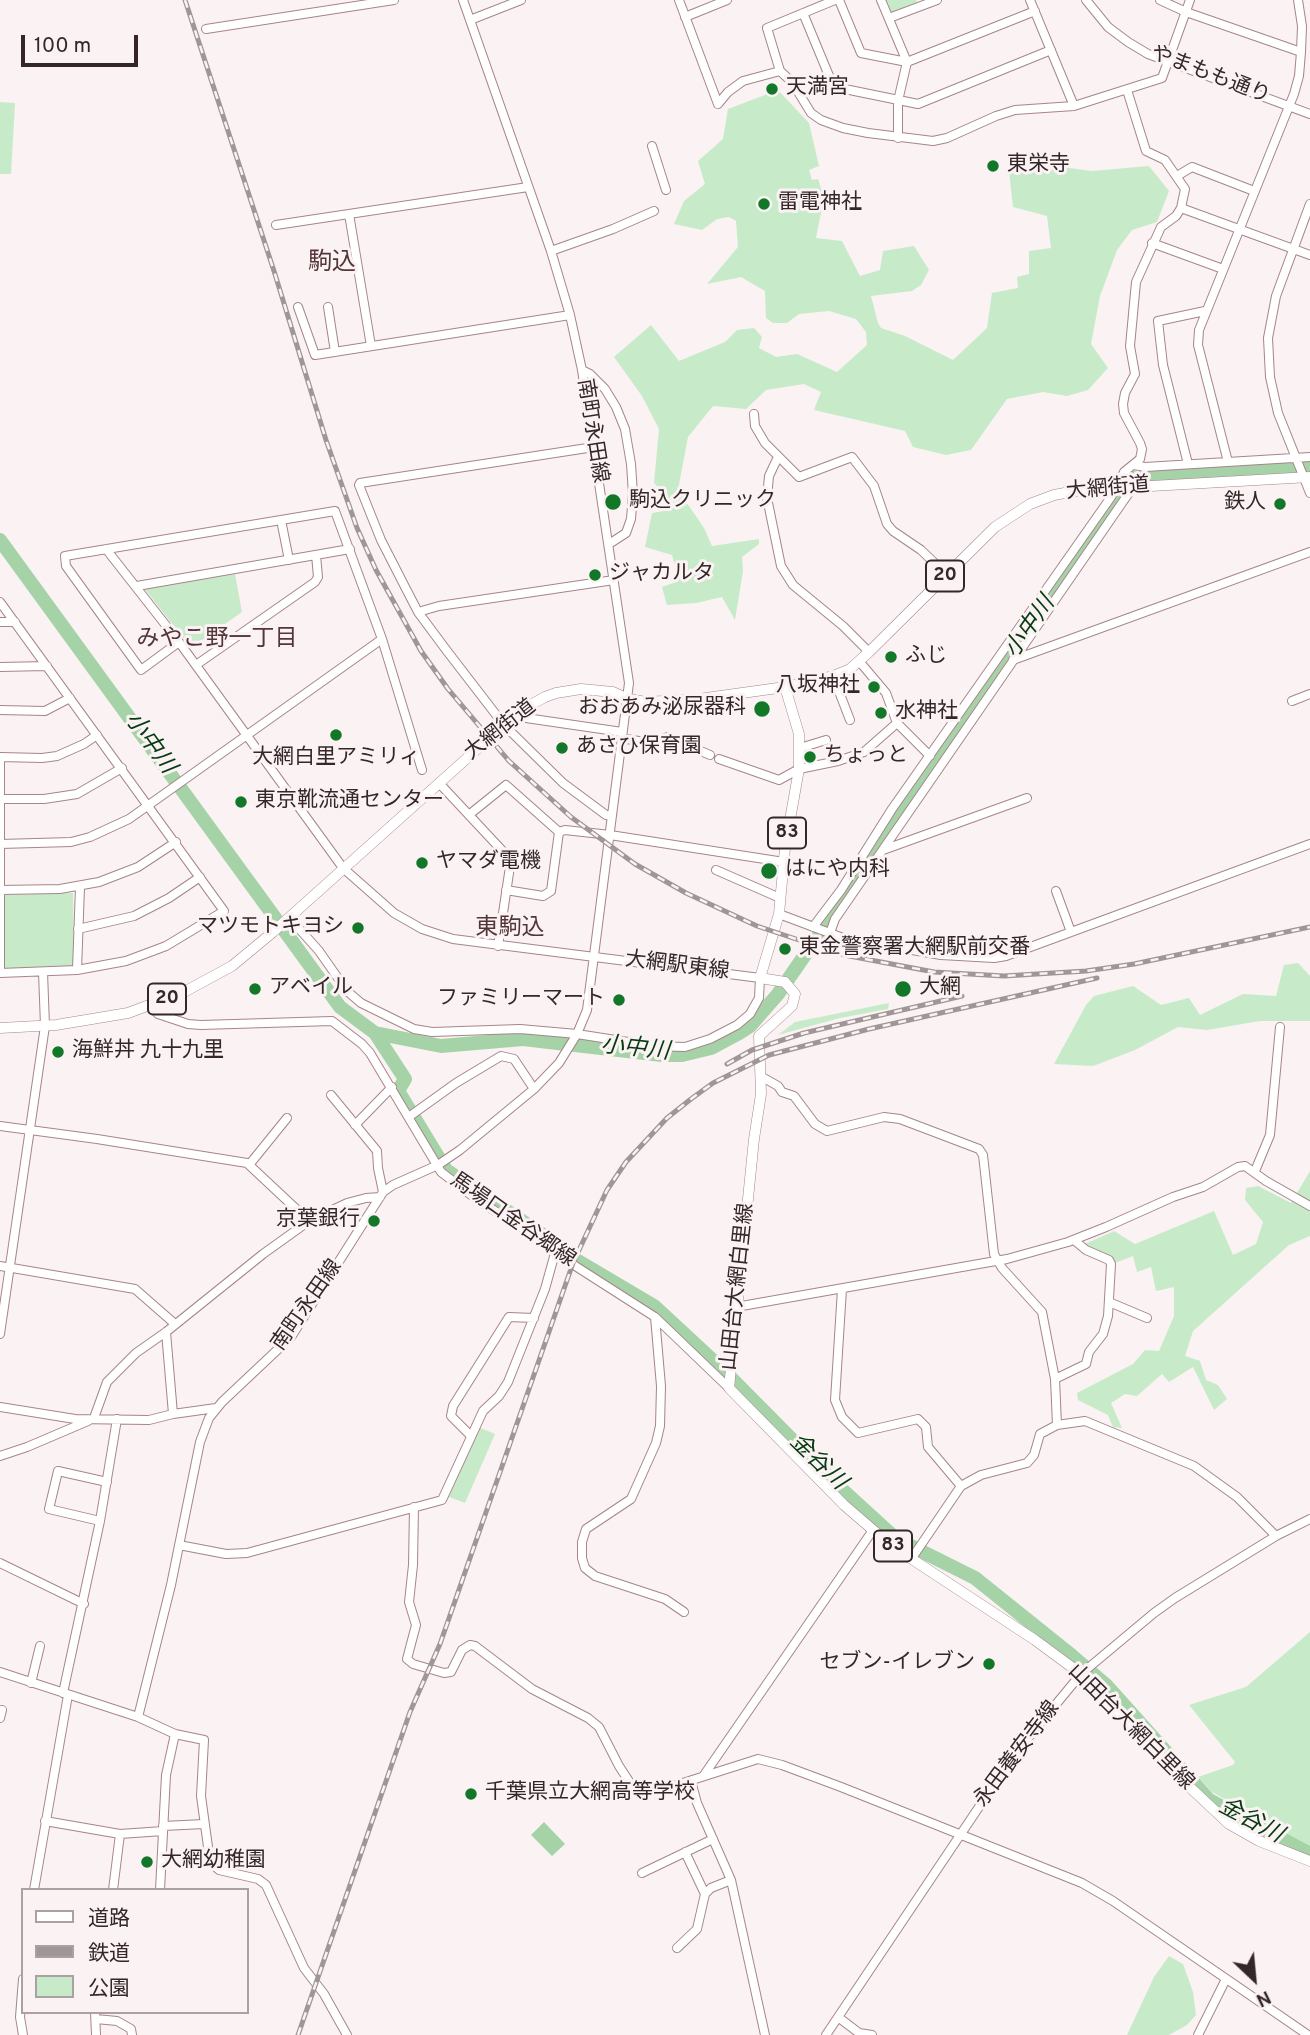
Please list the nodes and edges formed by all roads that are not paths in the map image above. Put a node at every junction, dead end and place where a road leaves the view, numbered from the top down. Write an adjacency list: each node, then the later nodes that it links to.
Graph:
1 (394, 0): 20 (street)
2 (463, 0): 19 (street, 南町永田線)
3 (521, 0): 19 (street)
4 (679, 0): 17 (street)
5 (726, 0): 17 (street)
6 (837, 0): 16 (street); 23 (street)
7 (881, 0): 18 (street)
8 (937, 0): 18 (street)
9 (1031, 0): 14 (street)
10 (1086, 0): 24 (street, やまもも通り)
11 (1160, 0): 15 (street)
12 (1190, 0): 15 (street)
13 (1297, 0): 22 (street)
14 (1035, 11): 21 (street); 23 (street)
15 (1186, 12): 22 (street); 24 (street)
16 (803, 13): 25 (street); 27 (street)
17 (685, 17): 25 (street)
18 (889, 18): 23 (street)
19 (470, 20): 34 (street, 南町永田線)
20 (206, 29)
21 (1051, 50): 27 (street); 28 (street)
22 (1301, 52): 29 (street)
23 (907, 62): 27 (street)
24 (1167, 62): 26 (street); 29 (street, やまもも通り)
25 (780, 71): 31 (street)
26 (1127, 90): 28 (street); 33 (street)
27 (898, 101): 31 (street)
28 (1073, 106): 31 (street)
29 (1290, 106): 30 (street, やまもも通り); 36 (street)
30 (1310, 114)
31 (898, 138)
32 (652, 146): 35 (street)
33 (1177, 176): 36 (street); 38 (street)
34 (528, 187): 40 (street); 45 (street, 南町永田線)
35 (666, 190)
36 (1254, 191): 42 (street)
37 (1310, 204): 44 (street)
38 (1181, 208): 42 (street); 43 (street)
39 (654, 211): 45 (street)
40 (349, 214): 41 (street); 52 (street)
41 (276, 225)
42 (1238, 229): 44 (street); 47 (street)
43 (1152, 243): 47 (street); 62 (street)
44 (1293, 249): 46 (street); 59 (street)
45 (551, 251): 51 (street, 南町永田線)
46 (1310, 256)
47 (1223, 269): 50 (street)
48 (298, 307): 53 (street)
49 (328, 307): 53 (street)
50 (1205, 311): 60 (street); 61 (street)
51 (570, 315): 52 (street); 54 (street, 南町永田線)
52 (371, 346): 53 (street)
53 (335, 352)
54 (582, 370): 56 (street, 南町永田線); 68 (street)
55 (754, 414): 57 (street)
56 (594, 447): 68 (street, 南町永田線); 78 (street)
57 (778, 457): 74 (street); 83 (street)
58 (1310, 457): 59 (street)
59 (1295, 458): 60 (street); 63 (street)
60 (1228, 461): 61 (street)
61 (1188, 464): 62 (street)
62 (1134, 465): 65 (street)
63 (1307, 478): 64 (main road, 大網街道 / 20); 66 (street)
64 (1133, 487): 65 (main road, 大網街道 / 20); 84 (street)
65 (1117, 488): 74 (main road, 大網街道 / 20); 107 (street)
66 (1310, 493)
67 (281, 520): 69 (street); 70 (street); 73 (street)
68 (609, 544): 75 (street, 南町永田線)
69 (106, 549): 76 (street, 大網駅東線); 82 (street)
70 (350, 549): 72 (street); 81 (street)
71 (1310, 552): 84 (street)
72 (316, 555): 73 (street); 86 (street)
73 (289, 560): 76 (street)
74 (947, 575): 83 (main road, 大網街道 / 20)
75 (614, 580): 78 (street); 93 (street, 南町永田線)
76 (137, 586): 82 (street, 大網駅東線)
77 (0, 602): 80 (street)
78 (418, 612): 99 (street)
79 (0, 622): 80 (street)
80 (15, 622): 87 (street)
81 (382, 639): 100 (street); 111 (street)
82 (179, 642): 86 (street, 大網駅東線)
83 (869, 652): 85 (main road, 大網街道 / 20)
84 (1013, 660): 123 (street)
85 (859, 661): 89 (main road, 大網街道 / 20); 98 (street)
86 (196, 665): 100 (street, 大網駅東線)
87 (47, 666): 88 (street); 92 (street)
88 (0, 667)
89 (833, 676): 90 (main road, 大網街道 / 20); 97 (street)
90 (785, 687): 93 (main road, 大網街道 / 20); 104 (main road, 83)
91 (1310, 694): 94 (street)
92 (70, 698): 95 (street); 101 (street)
93 (628, 699): 96 (main road, 大網街道 / 20); 102 (street, 南町永田線)
94 (1292, 701)
95 (0, 710)
96 (517, 714): 99 (main road, 大網街道 / 20); 102 (street)
97 (850, 720)
98 (897, 723): 107 (street); 110 (street)
99 (504, 724): 112 (main road, 大網街道 / 20); 117 (street)
100 (246, 734): 115 (street); 125 (street, 大網駅東線)
101 (97, 735): 106 (street); 109 (street)
102 (622, 735): 105 (street); 117 (street, 南町永田線)
103 (826, 740): 104 (street)
104 (800, 748): 110 (main road, 83)
105 (710, 755)
106 (0, 757): 114 (street)
107 (930, 757): 135 (street)
108 (719, 759): 110 (street)
109 (122, 768): 114 (street); 115 (street)
110 (799, 769): 124 (main road, 83)
111 (422, 770)
112 (439, 783): 116 (street); 125 (main road, 大網街道 / 20)
113 (1027, 798): 123 (street)
114 (0, 799): 121 (street)
115 (149, 805): 120 (street); 121 (street)
116 (470, 814): 118 (street); 130 (street)
117 (612, 816): 119 (street, 南町永田線)
118 (559, 832): 119 (street); 130 (street)
119 (610, 835): 124 (street); 140 (street, 南町永田線)
120 (176, 842): 127 (street); 128 (street)
121 (1, 844): 129 (street)
122 (1310, 844): 137 (street)
123 (883, 850): 138 (street)
124 (784, 862): 132 (main road, 83)
125 (343, 868): 134 (main road, 大網街道 / 20); 139 (street, 大網駅東線)
126 (716, 870): 132 (street)
127 (200, 877): 136 (street); 141 (street)
128 (79, 887): 129 (street); 136 (street)
129 (0, 890): 142 (street)
130 (506, 890): 139 (street)
131 (1056, 891): 137 (street)
132 (780, 898): 133 (main road, 83)
133 (779, 915): 135 (street); 143 (main road, 83)
134 (291, 922): 144 (main road, 大網街道 / 20); 148 (street)
135 (813, 927): 138 (street)
136 (78, 929): 141 (street)
137 (1071, 932): 138 (street)
138 (830, 933)
139 (498, 946): 140 (street, 大網駅東線)
140 (595, 958): 143 (street, 大網駅東線); 148 (street, 南町永田線)
141 (77, 970): 142 (street)
142 (43, 972): 145 (street)
143 (760, 978): 148 (street); 149 (main road, 山田台大網白里線)
144 (151, 1006): 145 (main road, 大網街道 / 20); 150 (street, 馬場口金谷郷線)
145 (45, 1026): 147 (main road, 大網街道 / 20); 157 (street)
146 (1280, 1027): 160 (street)
147 (0, 1028)
148 (573, 1041): 151 (street, 南町永田線)
149 (762, 1077): 166 (street); 171 (main road, 山田台大網白里線)
150 (392, 1087): 153 (street, 馬場口金谷郷線); 155 (street)
151 (534, 1089): 153 (street); 159 (street, 南町永田線)
152 (331, 1095): 155 (street)
153 (410, 1116): 159 (street, 馬場口金谷郷線)
154 (287, 1118): 158 (street)
155 (355, 1125): 161 (street)
156 (0, 1126): 157 (street)
157 (30, 1131): 158 (street); 168 (street)
158 (249, 1165): 163 (street)
159 (438, 1165): 161 (street, 南町永田線); 165 (street, 馬場口金谷郷線)
160 (1255, 1171): 162 (street); 164 (street)
161 (381, 1194): 163 (street); 181 (street, 南町永田線)
162 (1310, 1206)
163 (309, 1221): 175 (street)
164 (1074, 1240): 166 (street); 170 (street)
165 (555, 1253): 172 (street, 馬場口金谷郷線); 173 (street)
166 (997, 1261): 169 (street); 178 (street)
167 (0, 1266): 168 (street)
168 (10, 1267): 175 (street); 177 (street)
169 (842, 1289): 171 (street); 189 (street)
170 (1109, 1302): 174 (street); 178 (street)
171 (736, 1307): 179 (main road, 山田台大網白里線)
172 (654, 1317): 179 (street, 馬場口金谷郷線); 199 (street)
173 (534, 1318): 186 (street); 186 (street)
174 (1147, 1318)
175 (175, 1324): 176 (street)
176 (166, 1332): 182 (street); 183 (street)
177 (0, 1334)
178 (1055, 1378): 185 (street)
179 (729, 1388): 193 (main road, 山田台大網白里線 / 83)
180 (0, 1407): 183 (street)
181 (216, 1408): 182 (street); 195 (street, 南町永田線)
182 (173, 1414): 184 (street)
183 (94, 1418): 184 (street); 187 (street)
184 (117, 1419): 188 (street)
185 (1057, 1425): 189 (street); 194 (street)
186 (471, 1436): 190 (street)
187 (0, 1456)
188 (107, 1482): 192 (street); 192 (street)
189 (961, 1486): 196 (street)
190 (414, 1507): 195 (street); 208 (street)
191 (1310, 1518): 194 (street, 永田養安寺線)
192 (100, 1521): 198 (street)
193 (873, 1530): 196 (main road, 山田台大網白里線 / 83); 207 (street)
194 (1276, 1535): 202 (street, 永田養安寺線)
195 (179, 1545): 205 (street, 南町永田線)
196 (912, 1558): 202 (main road, 山田台大網白里線 / 83)
197 (0, 1563): 198 (street)
198 (83, 1604): 204 (street)
199 (684, 1612)
200 (40, 1646): 203 (street)
201 (0, 1672): 203 (street)
202 (1081, 1674): 212 (street, 永田養安寺線); 216 (main road, 山田台大網白里線 / 83)
203 (31, 1683): 204 (street)
204 (66, 1694): 205 (street); 209 (street)
205 (138, 1717): 206 (street)
206 (175, 1734): 210 (street); 211 (street)
207 (704, 1775): 208 (street); 212 (street)
208 (691, 1780): 214 (street)
209 (45, 1821): 213 (street); 219 (street)
210 (204, 1824): 211 (street); 231 (street)
211 (163, 1829): 213 (street); 221 (street)
212 (961, 1833): 224 (street); 227 (street, 永田養安寺線)
213 (120, 1834): 220 (street)
214 (713, 1839): 215 (street); 218 (street)
215 (685, 1852): 217 (street); 222 (street)
216 (1310, 1861)
217 (642, 1873)
218 (731, 1880): 222 (street); 232 (street)
219 (34, 1888)
220 (113, 1888)
221 (160, 1888)
222 (705, 1894): 223 (street)
223 (677, 1948)
224 (1226, 1979): 235 (street); 236 (street)
225 (22, 2014): 228 (street)
226 (95, 2016): 229 (street); 230 (street)
227 (838, 2017): 233 (street, 永田養安寺線); 234 (street)
228 (23, 2035)
229 (96, 2035)
230 (132, 2035)
231 (347, 2035)
232 (765, 2035)
233 (826, 2035)
234 (872, 2035)
235 (1198, 2035)
236 (1308, 2035)

